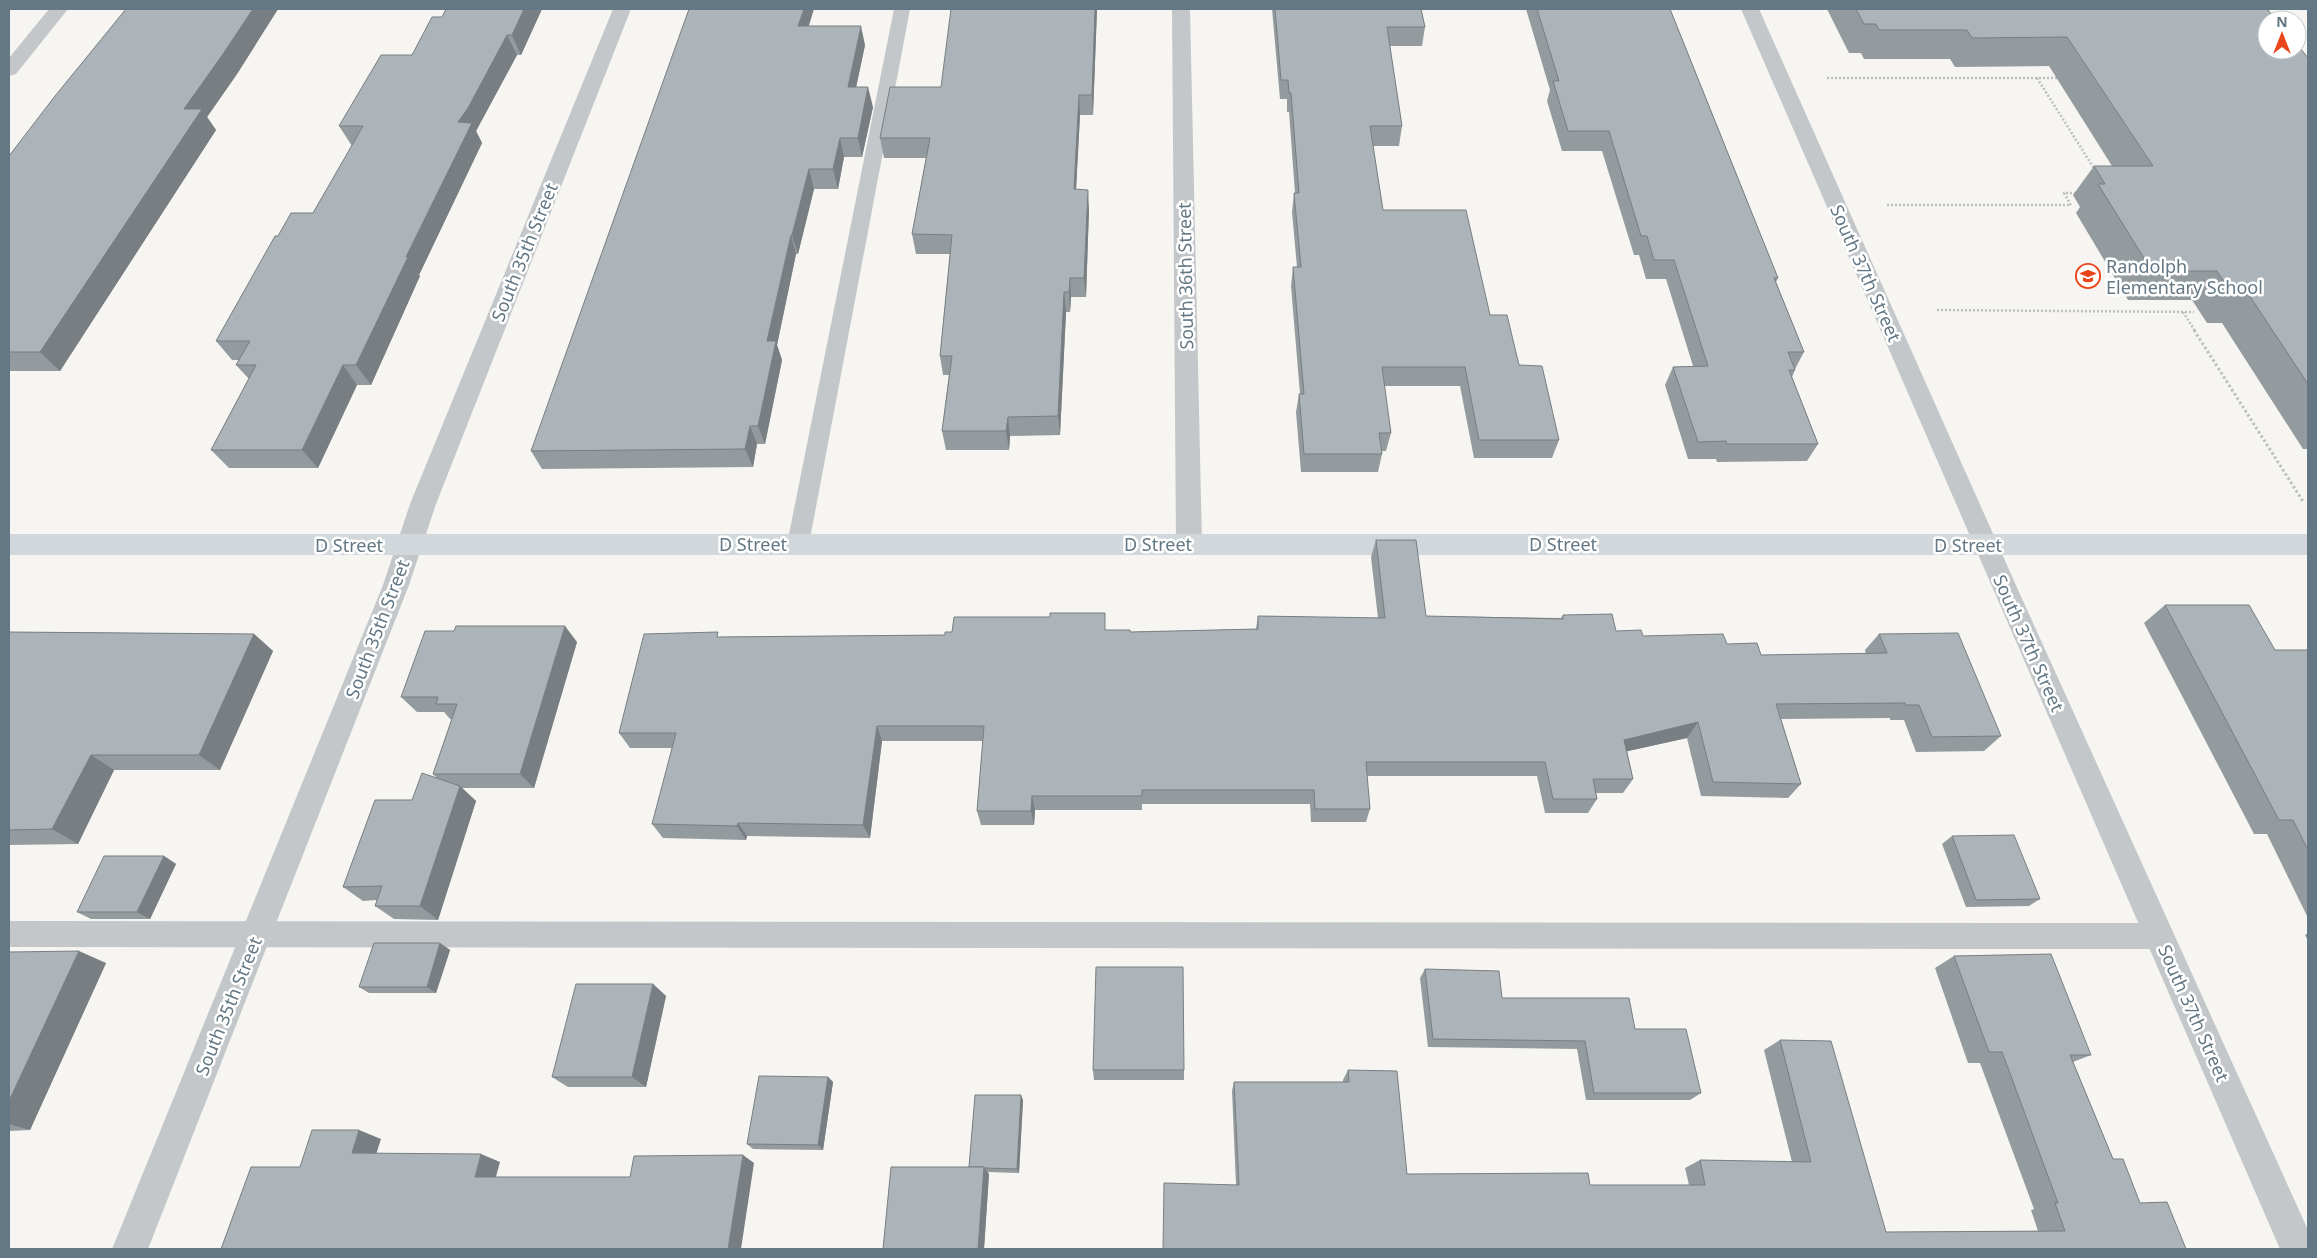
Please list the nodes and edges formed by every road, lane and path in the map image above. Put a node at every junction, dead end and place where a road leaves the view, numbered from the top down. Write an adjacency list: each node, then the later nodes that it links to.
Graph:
1 (59, 9): 6 (street)
2 (622, 9): 20 (street, South 35th Street)
3 (902, 9): 18 (lane)
4 (1181, 9): 19 (street, South 36th Street)
5 (1750, 9): 21 (street, South 37th Street)
6 (9, 70)
7 (1827, 78): 8 (path)
8 (2036, 78): 9 (path); 10 (path)
9 (2066, 78)
10 (2099, 176)
11 (2082, 193): 12 (path)
12 (1887, 205)
13 (1937, 310): 14 (path)
14 (2183, 312): 15 (path); 16 (path)
15 (2194, 312)
16 (2305, 504)
17 (9, 544): 20 (street, D Street)
18 (798, 544): 19 (street, D Street); 20 (street, D Street)
19 (1189, 544): 21 (street, D Street)
20 (410, 545): 24 (street, South 35th Street)
21 (1985, 545): 22 (street, D Street); 25 (street, South 37th Street)
22 (2308, 545)
23 (9, 934): 24 (lane)
24 (256, 935): 25 (lane); 26 (street, South 35th Street)
25 (2160, 936): 27 (street, South 37th Street)
26 (130, 1249)
27 (2298, 1249)

